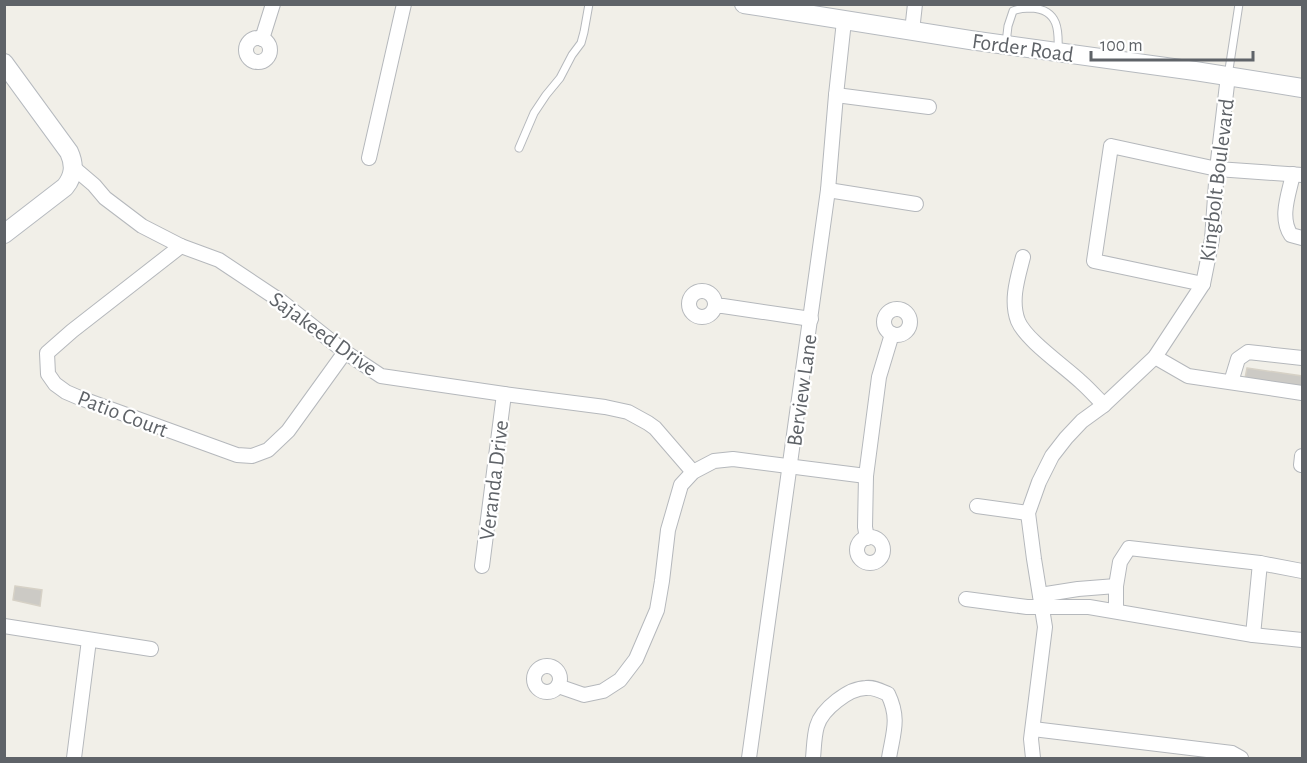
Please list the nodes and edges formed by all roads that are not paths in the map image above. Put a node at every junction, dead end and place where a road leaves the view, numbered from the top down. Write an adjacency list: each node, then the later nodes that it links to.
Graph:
1 (273, 4): 9 (street)
2 (404, 4): 18 (street)
3 (589, 4): 17 (lane)
4 (915, 4): 8 (street)
5 (1239, 4): 13 (lane)
6 (744, 5): 7 (main road, Forder Road)
7 (844, 21): 8 (main road, Forder Road); 15 (street, Berview Lane)
8 (912, 31): 10 (main road, Forder Road)
9 (262, 39)
10 (1005, 45): 11 (main road, Forder Road); 11 (lane)
11 (1058, 52): 13 (main road, Forder Road)
12 (4, 63): 19 (main road)
13 (1228, 76): 14 (main road, Forder Road); 20 (street, Kingbolt Boulevard)
14 (1302, 88)
15 (836, 95): 16 (street); 22 (street, Berview Lane)
16 (929, 107)
17 (519, 148)
18 (369, 158)
19 (74, 168): 24 (main road); 26 (street, Sajakeed Drive)
20 (1216, 169): 21 (street); 28 (street, Kingbolt Boulevard); 28 (street)
21 (1298, 174): 25 (street)
22 (828, 190): 23 (street); 30 (street, Berview Lane)
23 (916, 204)
24 (4, 234)
25 (1302, 238)
26 (181, 246): 32 (street, Sajakeed Drive); 32 (street, Patio Court)
27 (1023, 257): 38 (street)
28 (1203, 284): 33 (street, Kingbolt Boulevard)
29 (715, 306): 30 (street)
30 (811, 319): 39 (street, Berview Lane)
31 (892, 334): 41 (street)
32 (345, 352): 37 (street, Sajakeed Drive)
33 (1155, 357): 35 (street); 38 (street, Kingbolt Boulevard)
34 (1302, 358): 35 (street)
35 (1231, 382): 36 (street)
36 (1302, 393)
37 (504, 394): 40 (street, Sajakeed Drive); 46 (street, Veranda Drive)
38 (1104, 405): 43 (street, Kingbolt Boulevard)
39 (790, 466): 40 (street); 41 (street); 60 (street, Berview Lane)
40 (693, 472): 57 (street)
41 (866, 476): 44 (street)
42 (977, 506): 43 (street)
43 (1028, 513): 50 (street, Kingbolt Boulevard)
44 (867, 538)
45 (1260, 563): 47 (street); 48 (street); 53 (street)
46 (482, 566)
47 (1302, 571)
48 (1116, 586): 50 (street); 51 (street)
49 (966, 599): 50 (street)
50 (1041, 601): 51 (street); 58 (street, Kingbolt Boulevard)
51 (1116, 611): 53 (street)
52 (4, 626): 54 (street)
53 (1253, 635): 55 (street)
54 (89, 640): 56 (street); 59 (street)
55 (1302, 640)
56 (151, 649)
57 (558, 686)
58 (1033, 729): 63 (street, Kingbolt Boulevard); 64 (street)
59 (75, 759)
60 (749, 759)
61 (813, 759): 62 (street)
62 (889, 759)
63 (1033, 759)
64 (1241, 759)

